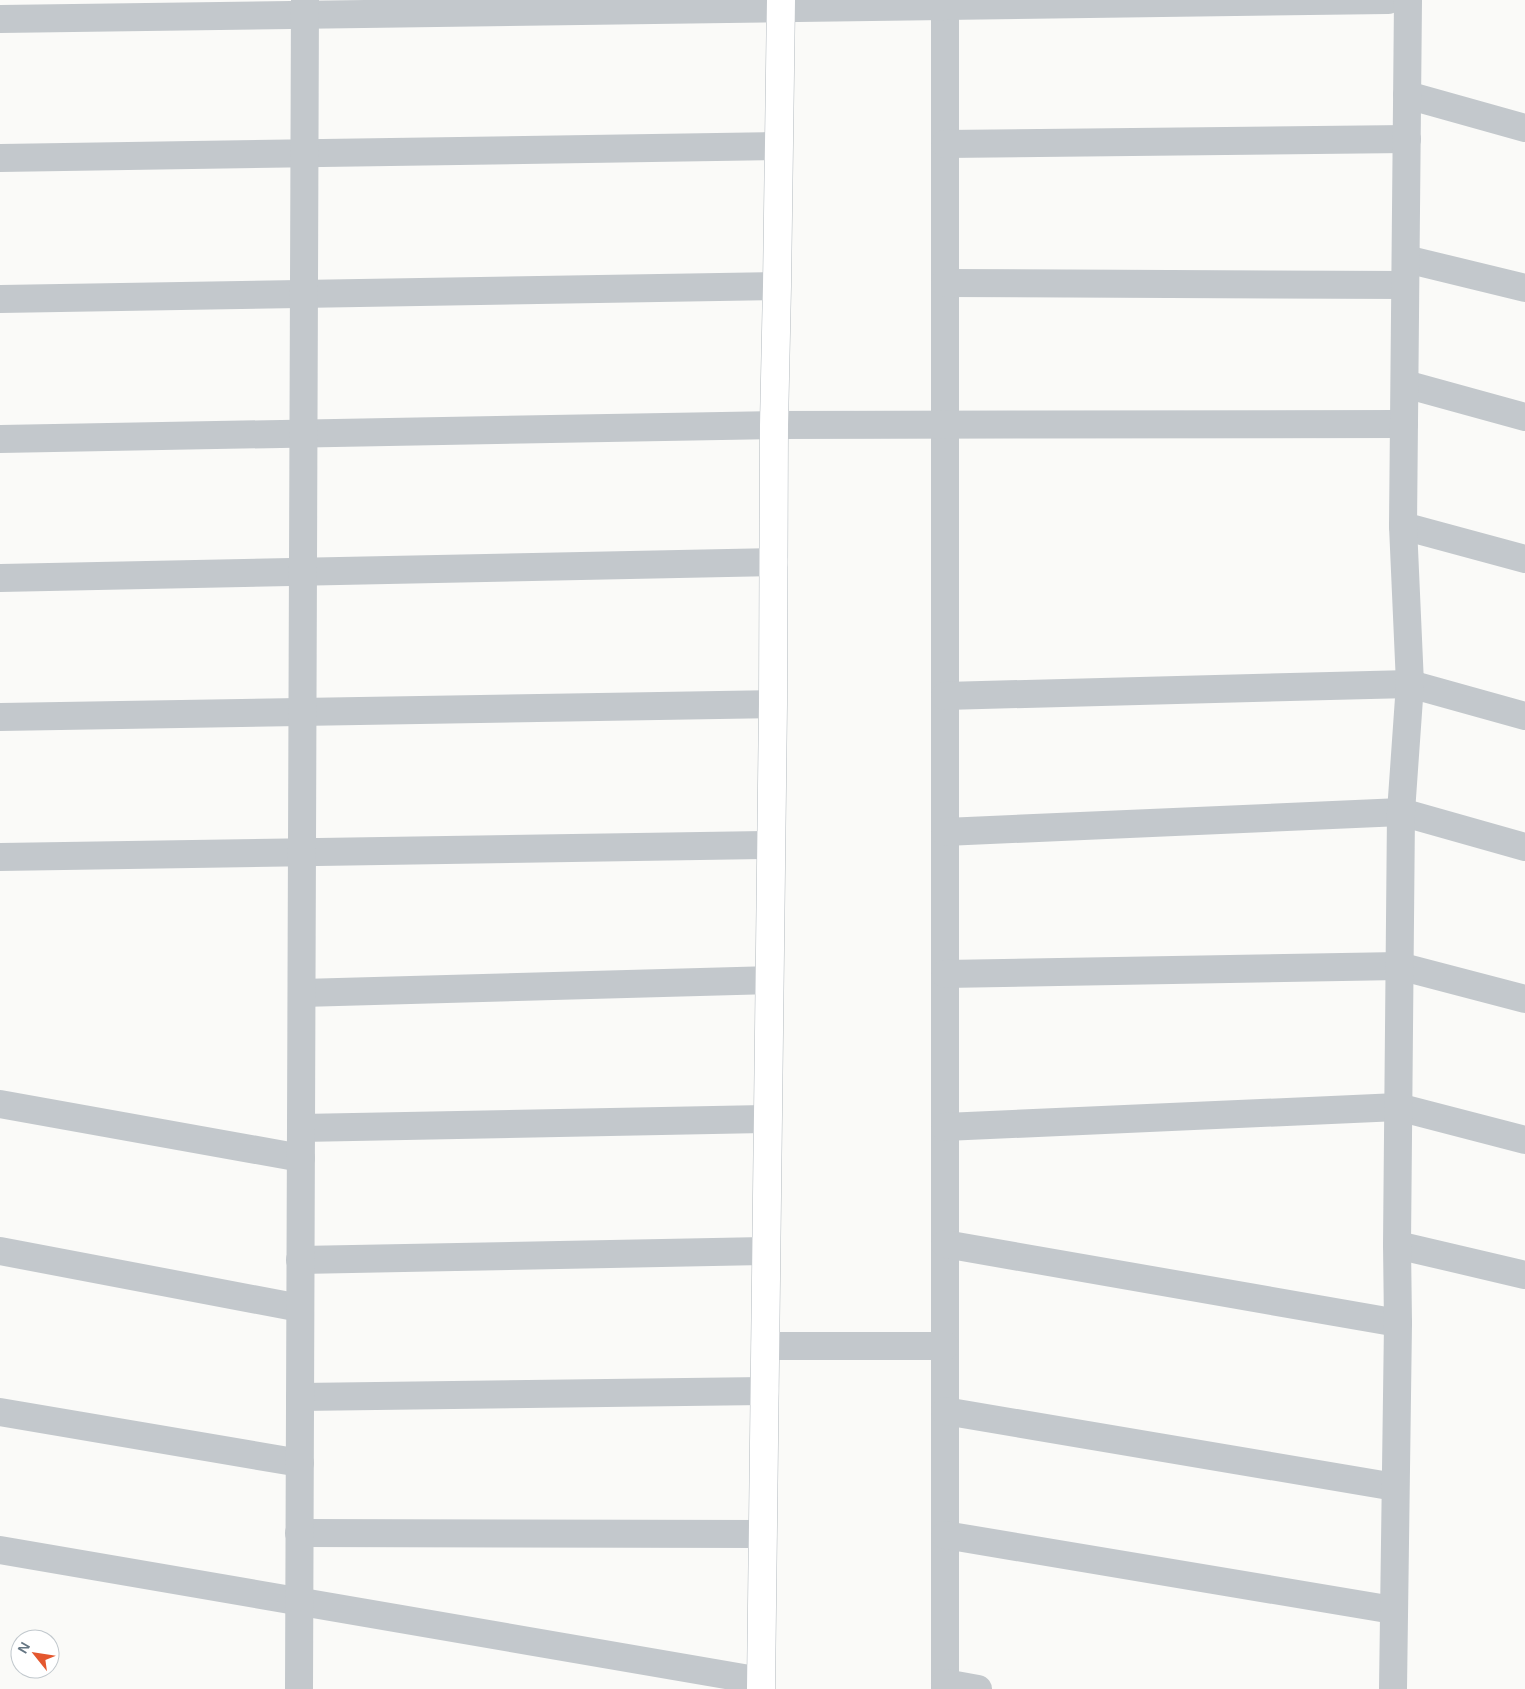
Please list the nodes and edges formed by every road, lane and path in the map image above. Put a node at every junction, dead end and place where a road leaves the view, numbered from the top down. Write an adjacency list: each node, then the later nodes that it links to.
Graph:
1 (1388, 0): 3 (street)
2 (1408, 0): 7 (street)
3 (945, 3): 4 (street); 10 (street)
4 (781, 4): 5 (street); 11 (street)
5 (305, 8): 6 (street); 12 (street)
6 (0, 19)
7 (1407, 95): 8 (street); 9 (street)
8 (1525, 128)
9 (1407, 139): 10 (street); 14 (street)
10 (945, 144): 15 (street)
11 (779, 146): 12 (street); 16 (street)
12 (304, 153): 13 (street); 18 (street)
13 (0, 158)
14 (1406, 272): 15 (street); 17 (street); 20 (street)
15 (945, 283): 24 (street)
16 (777, 286): 18 (street); 23 (street)
17 (1525, 288)
18 (304, 294): 19 (street); 25 (street)
19 (0, 299)
20 (1405, 384): 21 (street); 22 (street)
21 (1525, 417)
22 (1404, 424): 24 (street); 27 (street)
23 (774, 425): 24 (street); 25 (street); 29 (street)
24 (945, 426): 33 (street)
25 (304, 434): 26 (street); 30 (street)
26 (0, 439)
27 (1403, 526): 28 (street); 32 (street)
28 (1525, 559)
29 (774, 562): 30 (street); 34 (street)
30 (303, 572): 31 (street); 35 (street)
31 (0, 578)
32 (1410, 684): 33 (street); 36 (street); 38 (street)
33 (945, 696): 39 (street)
34 (773, 704): 35 (street); 40 (street)
35 (302, 712): 37 (street); 42 (street)
36 (1525, 716)
37 (0, 717)
38 (1400, 812): 39 (street); 41 (street); 44 (street)
39 (945, 832): 45 (street)
40 (771, 846): 42 (street); 46 (street)
41 (1525, 847)
42 (302, 852): 43 (street); 47 (street)
43 (0, 857)
44 (1400, 966): 45 (street); 48 (street); 50 (street)
45 (945, 974): 52 (street)
46 (769, 980): 47 (street); 51 (street)
47 (302, 993): 53 (street)
48 (1525, 999)
49 (0, 1104): 55 (street)
50 (1398, 1107): 52 (street); 54 (street); 57 (street)
51 (768, 1119): 53 (street); 59 (street)
52 (945, 1127): 56 (street)
53 (301, 1128): 55 (street)
54 (1525, 1140)
55 (301, 1158): 60 (street)
56 (945, 1244): 63 (street); 65 (street)
57 (1397, 1245): 61 (street); 63 (street)
58 (0, 1250): 62 (street)
59 (766, 1251): 60 (street); 64 (street)
60 (300, 1260): 62 (street)
61 (1525, 1275)
62 (300, 1308): 67 (street)
63 (1398, 1323): 71 (street)
64 (766, 1346): 65 (street); 66 (street)
65 (945, 1346): 68 (street)
66 (765, 1390): 67 (street); 73 (street)
67 (300, 1397): 70 (street)
68 (945, 1411): 71 (street); 74 (street)
69 (0, 1412): 70 (street)
70 (300, 1463): 72 (street)
71 (1394, 1487): 77 (street)
72 (300, 1533): 73 (street); 76 (street)
73 (763, 1534): 78 (street)
74 (945, 1534): 77 (street); 79 (street)
75 (0, 1550): 76 (street)
76 (299, 1602): 78 (street); 80 (street)
77 (1393, 1610): 82 (street)
78 (761, 1685)
79 (945, 1686): 81 (street)
80 (299, 1689)
81 (978, 1689)
82 (1393, 1689)

